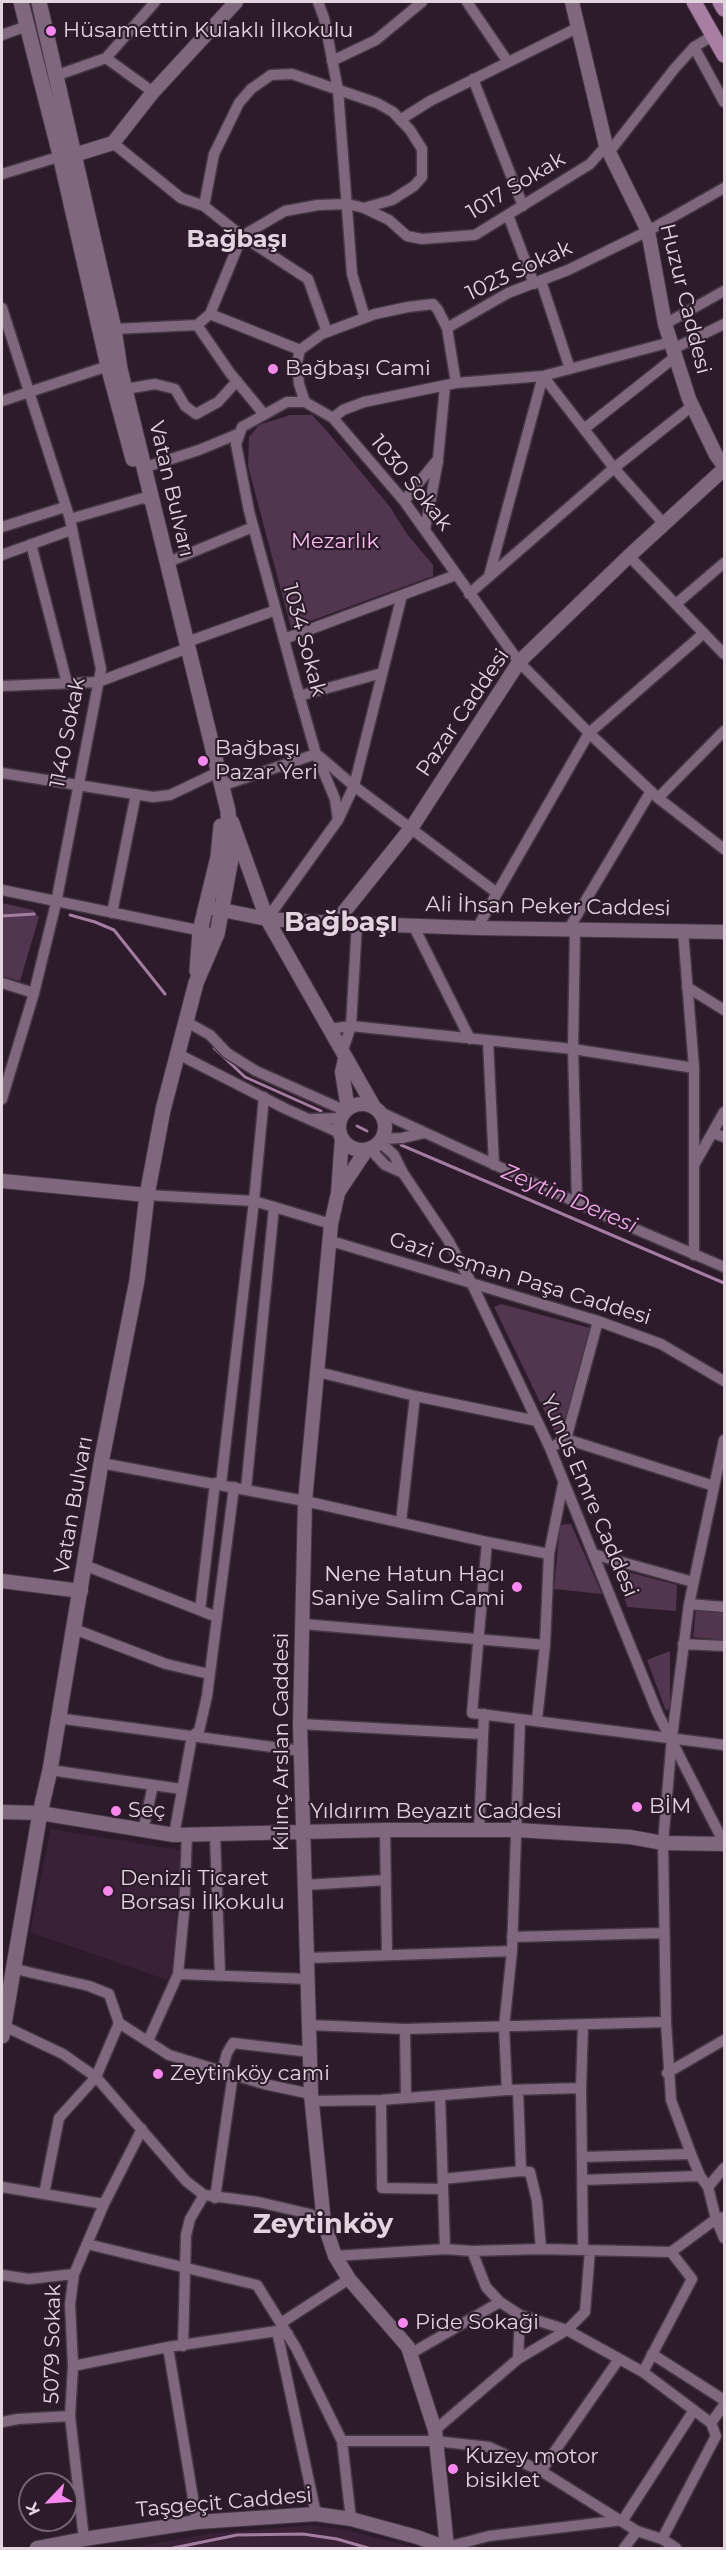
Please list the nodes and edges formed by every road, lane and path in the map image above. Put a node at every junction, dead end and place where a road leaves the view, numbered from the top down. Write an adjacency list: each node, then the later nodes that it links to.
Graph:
1 (21, 2): 12 (main road, Vatan Bulvarı)
2 (39, 2): 21 (main road, Vatan Bulvarı)
3 (155, 2): 18 (street)
4 (236, 2): 24 (street)
5 (318, 2): 19 (street)
6 (421, 2): 19 (street)
7 (467, 2): 20 (street)
8 (573, 2): 13 (street, Huzur Caddesi)
9 (694, 2): 15 (main road)
10 (720, 2): 11 (main road)
11 (724, 9)
12 (27, 26): 14 (street); 29 (main road, Vatan Bulvarı)
13 (579, 27): 20 (street); 28 (street, Huzur Caddesi)
14 (2, 35)
15 (714, 35): 16 (street); 17 (main road)
16 (694, 47): 25 (street); 28 (street, 1017 Sokak)
17 (724, 55)
18 (106, 58): 21 (street); 24 (street)
19 (332, 61): 23 (street)
20 (508, 62): 22 (street)
21 (55, 76): 29 (main road, Vatan Bulvarı)
22 (473, 79): 26 (street); 34 (street)
23 (338, 90): 26 (street); 32 (street); 33 (street)
24 (153, 92): 27 (street)
25 (724, 102)
26 (400, 120): 35 (street)
27 (113, 143): 29 (street); 33 (street)
28 (608, 148): 34 (street, 1017 Sokak); 37 (street, Huzur Caddesi)
29 (67, 155): 30 (street); 48 (main road, Vatan Bulvarı); 52 (main road, Vatan Bulvarı)
30 (2, 174)
31 (724, 188): 37 (street, 1023 Sokak)
32 (348, 204): 35 (street, 1017 Sokak); 38 (street, 1017 Sokak); 43 (street)
33 (204, 206): 38 (street)
34 (523, 206): 36 (street, 1017 Sokak)
35 (364, 208): 36 (street, 1017 Sokak)
36 (508, 215): 39 (street)
37 (648, 231): 39 (street, 1023 Sokak); 44 (street, Huzur Caddesi)
38 (242, 236): 42 (street); 49 (street)
39 (537, 282): 47 (street, 1023 Sokak); 53 (street)
40 (724, 291): 44 (street)
41 (2, 308): 58 (street, 1140 Sokak)
42 (210, 314): 46 (street); 50 (street)
43 (365, 318): 47 (street); 49 (street)
44 (665, 324): 51 (street, Huzur Caddesi)
45 (724, 324): 51 (street)
46 (197, 325): 48 (street); 55 (street)
47 (447, 328): 56 (street)
48 (114, 329): 52 (main road, Vatan Bulvarı)
49 (327, 332): 50 (street)
50 (300, 350): 60 (street)
51 (673, 350): 53 (street); 61 (street, Huzur Caddesi); 64 (street)
52 (114, 367): 57 (main road, Vatan Bulvarı); 58 (street); 70 (main road, Vatan Bulvarı)
53 (570, 369): 54 (street)
54 (543, 376): 56 (street); 64 (street); 84 (street)
55 (237, 381): 57 (street); 62 (street)
56 (451, 385): 63 (street); 66 (street)
57 (126, 389): 68 (main road, Vatan Bulvarı)
58 (29, 391): 59 (street); 72 (street, 1140 Sokak)
59 (2, 401)
60 (305, 402): 62 (street); 63 (street, 1030 Sokak)
61 (692, 406): 67 (street, Huzur Caddesi); 69 (street)
62 (263, 413): 65 (street)
63 (333, 418): 71 (street, 1030 Sokak)
64 (584, 429): 69 (street)
65 (240, 433): 68 (street); 76 (street, 1034 Sokak)
66 (438, 459): 71 (street); 77 (street)
67 (722, 460): 74 (street, Pazar Caddesi)
68 (146, 467): 70 (main road, Vatan Bulvarı)
69 (614, 468): 74 (street); 84 (street)
70 (149, 500): 73 (street); 81 (main road, Vatan Bulvarı); 91 (main road, Vatan Bulvarı)
71 (404, 501): 77 (street, 1030 Sokak)
72 (65, 507): 73 (street, 1140 Sokak); 75 (street)
73 (70, 524): 78 (street); 95 (street, 1140 Sokak)
74 (664, 524): 80 (street, Pazar Caddesi)
75 (2, 526)
76 (254, 526): 81 (street); 88 (street, 1034 Sokak)
77 (425, 529): 83 (street, 1030 Sokak)
78 (30, 544): 79 (street); 96 (street)
79 (2, 555)
80 (629, 556): 87 (street); 93 (street, Pazar Caddesi)
81 (166, 563): 91 (main road, Vatan Bulvarı)
82 (724, 563): 87 (street)
83 (456, 575): 85 (street, 1030 Sokak); 86 (street)
84 (489, 576): 85 (street)
85 (469, 594): 93 (street, 1030 Sokak)
86 (402, 595): 90 (street); 94 (street)
87 (676, 604): 89 (street)
88 (276, 610): 90 (street, 1034 Sokak); 91 (street)
89 (704, 633): 92 (street); 100 (street)
90 (284, 639): 98 (street, 1034 Sokak)
91 (185, 647): 95 (street); 103 (main road, Vatan Bulvarı)
92 (724, 654)
93 (519, 662): 100 (street, 1030 Sokak); 110 (street, Pazar Caddesi)
94 (382, 673): 98 (street); 104 (street)
95 (98, 681): 96 (street); 105 (street, 1140 Sokak)
96 (67, 683): 97 (street)
97 (2, 686)
98 (299, 696): 101 (street, 1034 Sokak)
99 (724, 731): 107 (street)
100 (589, 733): 107 (street, 1030 Sokak); 113 (street)
101 (316, 754): 103 (street); 104 (street); 109 (street, 1034 Sokak)
102 (2, 773): 105 (street)
103 (217, 779): 106 (street); 108 (main road, Vatan Bulvarı); 115 (main road, Vatan Bulvarı)
104 (354, 786): 109 (street); 110 (street)
105 (77, 787): 106 (street); 114 (street, 1140 Sokak)
106 (136, 795): 116 (street)
107 (655, 795): 111 (street, 1030 Sokak); 122 (street)
108 (228, 811): 115 (main road, Vatan Bulvarı); 117 (street)
109 (338, 820): 117 (street)
110 (412, 827): 113 (street); 118 (street, Pazar Caddesi)
111 (723, 846)
112 (2, 890): 114 (street)
113 (497, 893): 121 (street)
114 (56, 903): 116 (street); 130 (street, 1140 Sokak)
115 (214, 909): 117 (street, Ali İhsan Peker Caddesi); 123 (main road, Vatan Bulvarı); 126 (main road, Vatan Bulvarı)
116 (112, 914): 123 (street)
117 (267, 919): 118 (street, Ali İhsan Peker Caddesi); 134 (street)
118 (335, 923): 119 (street, Ali İhsan Peker Caddesi)
119 (357, 923): 120 (street, Ali İhsan Peker Caddesi); 133 (street)
120 (412, 925): 121 (street, Ali İhsan Peker Caddesi); 135 (street)
121 (477, 928): 122 (street, Ali İhsan Peker Caddesi)
122 (572, 930): 124 (street, Ali İhsan Peker Caddesi); 137 (street)
123 (200, 931): 126 (street); 128 (main road, Vatan Bulvarı)
124 (683, 931): 125 (street, Ali İhsan Peker Caddesi); 129 (street)
125 (724, 932)
126 (217, 934): 128 (main road, Vatan Bulvarı)
127 (2, 983): 130 (street)
128 (196, 983): 132 (main road, Vatan Bulvarı)
129 (687, 987): 131 (street); 140 (street)
130 (34, 993): 142 (street, 1140 Sokak)
131 (724, 1010)
132 (185, 1021): 138 (main road, Vatan Bulvarı); 145 (street)
133 (351, 1026): 134 (street); 135 (street); 139 (street)
134 (329, 1029): 139 (street)
135 (470, 1039): 136 (street)
136 (488, 1041): 137 (street); 152 (street)
137 (573, 1049): 140 (street); 158 (street)
138 (176, 1053): 141 (street); 156 (main road, Vatan Bulvarı)
139 (343, 1056): 143 (street); 145 (street)
140 (694, 1068): 153 (street)
141 (264, 1097): 146 (street); 157 (street)
142 (2, 1099)
143 (376, 1109): 145 (street); 147 (street); 151 (street)
144 (724, 1112): 148 (street)
145 (345, 1113): 146 (street); 149 (street)
146 (311, 1119): 149 (street)
147 (424, 1133): 151 (street); 152 (street)
148 (713, 1133): 150 (street); 153 (street)
149 (341, 1136): 151 (street); 155 (street, Kılınç Arslan Caddesi)
150 (724, 1137)
151 (375, 1145): 155 (street, Kılınç Arslan Caddesi); 164 (street, Yunus Emre Caddesi)
152 (494, 1165): 158 (street)
153 (694, 1166): 162 (street)
154 (2, 1181): 156 (street)
155 (338, 1193): 160 (street, Kılınç Arslan Caddesi)
156 (147, 1195): 157 (street); 173 (main road, Vatan Bulvarı)
157 (254, 1201): 159 (street); 175 (street)
158 (577, 1201): 162 (street)
159 (274, 1207): 160 (street); 177 (street)
160 (331, 1224): 161 (street, Kılınç Arslan Caddesi)
161 (331, 1241): 164 (street, Gazi Osman Paşa Caddesi); 166 (street, Kılınç Arslan Caddesi)
162 (694, 1255): 163 (street)
163 (724, 1267)
164 (472, 1284): 165 (street, Gazi Osman Paşa Caddesi); 169 (street, Yunus Emre Caddesi)
165 (598, 1321): 167 (street, Gazi Osman Paşa Caddesi); 170 (street)
166 (318, 1372): 168 (street); 180 (street, Kılınç Arslan Caddesi)
167 (724, 1381)
168 (415, 1396): 169 (street); 181 (street)
169 (537, 1420): 172 (street, Yunus Emre Caddesi)
170 (566, 1438): 172 (street); 178 (street)
171 (724, 1440): 178 (street)
172 (550, 1448): 174 (street, Yunus Emre Caddesi)
173 (101, 1463): 175 (street); 185 (main road, Vatan Bulvarı)
174 (563, 1483): 183 (street); 184 (street, Yunus Emre Caddesi)
175 (218, 1484): 176 (street); 191 (street)
176 (234, 1487): 177 (street); 192 (street)
177 (246, 1489): 180 (street)
178 (713, 1491): 179 (street); 187 (street)
179 (724, 1498)
180 (306, 1501): 181 (street); 193 (street, Kılınç Arslan Caddesi)
181 (402, 1522): 182 (street)
182 (487, 1542): 183 (street); 195 (street)
183 (549, 1554): 197 (street)
184 (593, 1554): 187 (street); 207 (street, Yunus Emre Caddesi)
185 (84, 1565): 188 (main road, Vatan Bulvarı); 191 (street)
186 (2, 1581): 188 (street)
187 (693, 1582): 189 (street)
188 (81, 1591): 194 (main road, Vatan Bulvarı)
189 (689, 1604): 190 (street); 196 (street)
190 (724, 1607)
191 (200, 1610): 192 (street)
192 (217, 1617): 199 (street)
193 (303, 1624): 195 (street); 204 (street, Kılınç Arslan Caddesi)
194 (74, 1629): 199 (street); 201 (main road, Vatan Bulvarı)
195 (478, 1639): 197 (street); 200 (street)
196 (683, 1644): 198 (street); 207 (street)
197 (545, 1645): 203 (street)
198 (724, 1646)
199 (209, 1674): 206 (street)
200 (484, 1714): 202 (street); 205 (street)
201 (57, 1718): 206 (street); 210 (main road, Vatan Bulvarı)
202 (520, 1720): 203 (street); 217 (street)
203 (537, 1720): 207 (street)
204 (300, 1725): 205 (street); 209 (street, Kılınç Arslan Caddesi)
205 (482, 1734): 216 (street)
206 (192, 1736): 209 (street); 212 (street)
207 (672, 1737): 208 (street); 222 (street); 223 (street, Yunus Emre Caddesi)
208 (724, 1745)
209 (302, 1751): 219 (street, Kılınç Arslan Caddesi)
210 (50, 1770): 211 (street); 214 (main road, Vatan Bulvarı)
211 (153, 1785): 212 (street); 218 (street)
212 (181, 1789): 220 (street)
213 (2, 1812): 214 (street, Yıldırım Beyazıt Caddesi)
214 (40, 1813): 218 (street, Yıldırım Beyazıt Caddesi); 231 (main road, Vatan Bulvarı)
215 (385, 1830): 216 (street, Yıldırım Beyazıt Caddesi); 219 (street, Yıldırım Beyazıt Caddesi); 224 (street)
216 (479, 1830): 217 (street, Yıldırım Beyazıt Caddesi)
217 (517, 1830): 222 (street, Yıldırım Beyazıt Caddesi); 227 (street)
218 (143, 1831): 220 (street, Yıldırım Beyazıt Caddesi)
219 (303, 1832): 221 (street, Yıldırım Beyazıt Caddesi); 225 (street, Kılınç Arslan Caddesi)
220 (180, 1835): 221 (street, Yıldırım Beyazıt Caddesi); 232 (street)
221 (215, 1835): 233 (street)
222 (663, 1843): 223 (street, Yıldırım Beyazıt Caddesi); 226 (street)
223 (724, 1843)
224 (386, 1880): 225 (street); 229 (street)
225 (305, 1885): 230 (street, Kılınç Arslan Caddesi)
226 (663, 1933): 227 (street); 235 (street)
227 (512, 1937): 228 (street)
228 (512, 1951): 229 (street); 239 (street)
229 (387, 1955): 230 (street)
230 (308, 1958): 234 (street, Kılınç Arslan Caddesi)
231 (15, 1968): 236 (street); 241 (main road, Vatan Bulvarı)
232 (178, 1974): 233 (street); 243 (street)
233 (220, 1975): 234 (street)
234 (307, 1979): 237 (street, Kılınç Arslan Caddesi)
235 (666, 2022): 238 (street); 246 (street)
236 (119, 2023): 243 (street); 248 (street)
237 (309, 2025): 240 (street); 244 (street, Kılınç Arslan Caddesi)
238 (583, 2025): 239 (street); 249 (street)
239 (504, 2027): 240 (street); 250 (street)
240 (405, 2029): 253 (street)
241 (3, 2031): 248 (street)
242 (724, 2040): 246 (street)
243 (148, 2041): 245 (street)
244 (310, 2052): 245 (street); 252 (street, Kılınç Arslan Caddesi)
245 (222, 2070): 247 (street)
246 (667, 2073): 256 (street)
247 (233, 2074): 252 (street); 266 (street)
248 (96, 2077): 255 (street); 265 (street)
249 (581, 2088): 250 (street); 257 (street)
250 (512, 2090): 251 (street); 259 (street)
251 (440, 2096): 253 (street); 262 (street)
252 (312, 2098): 254 (street); 269 (street, Kılınç Arslan Caddesi)
253 (406, 2098): 254 (street)
254 (381, 2100): 262 (street)
255 (142, 2129): 266 (street); 267 (street, 5079 Sokak)
256 (691, 2154): 257 (street); 260 (street)
257 (582, 2157): 261 (street)
258 (724, 2168): 264 (street)
259 (521, 2171): 262 (street); 273 (street)
260 (700, 2176): 261 (street); 264 (street)
261 (582, 2180): 274 (street)
262 (443, 2184): 272 (street)
263 (2, 2187): 265 (street)
264 (708, 2187): 268 (street)
265 (44, 2194): 267 (street)
266 (210, 2197): 269 (street); 278 (street)
267 (104, 2204): 271 (street, 5079 Sokak)
268 (720, 2218): 270 (street); 276 (street)
269 (324, 2223): 277 (street, Kılınç Arslan Caddesi)
270 (724, 2238)
271 (87, 2244): 278 (street); 279 (street, 5079 Sokak)
272 (445, 2249): 275 (street); 277 (street)
273 (541, 2249): 274 (street); 275 (street)
274 (586, 2250): 276 (street); 285 (street)
275 (472, 2251): 282 (street)
276 (671, 2252): 289 (street)
277 (335, 2256): 281 (street, Kılınç Arslan Caddesi)
278 (184, 2266): 284 (street); 286 (street)
279 (74, 2274): 280 (street); 292 (street, 5079 Sokak)
280 (2, 2275)
281 (349, 2279): 284 (street); 288 (street, Kılınç Arslan Caddesi)
282 (500, 2302): 283 (street); 288 (street)
283 (519, 2315): 285 (street); 290 (street)
284 (279, 2327): 286 (street); 302 (street); 304 (street)
285 (567, 2330): 290 (street); 291 (street)
286 (183, 2346): 287 (street)
287 (168, 2347): 292 (street); 307 (street)
288 (410, 2354): 300 (street, Kılınç Arslan Caddesi)
289 (652, 2354): 293 (street); 294 (street)
290 (518, 2359): 300 (street)
291 (619, 2359): 293 (street); 303 (street)
292 (72, 2366): 297 (street, 5079 Sokak)
293 (643, 2372): 296 (street)
294 (724, 2400)
295 (724, 2405): 299 (street)
296 (694, 2410): 299 (street); 306 (street)
297 (70, 2416): 298 (street); 309 (street, 5079 Sokak)
298 (2, 2422)
299 (711, 2423): 301 (street)
300 (435, 2436): 302 (street); 303 (street); 312 (street, Kılınç Arslan Caddesi)
301 (720, 2439): 310 (street)
302 (342, 2441): 305 (street)
303 (541, 2471): 306 (street)
304 (316, 2514): 305 (street, Taşgeçit Caddesi); 307 (street, Taşgeçit Caddesi)
305 (351, 2519): 312 (street, Taşgeçit Caddesi)
306 (623, 2520): 308 (street); 312 (street)
307 (197, 2522): 309 (street, Taşgeçit Caddesi)
308 (637, 2531): 310 (street); 313 (street)
309 (84, 2539): 311 (street, Taşgeçit Caddesi)
310 (662, 2539): 314 (street)
311 (37, 2548)
312 (447, 2548)
313 (624, 2548)
314 (676, 2548)

